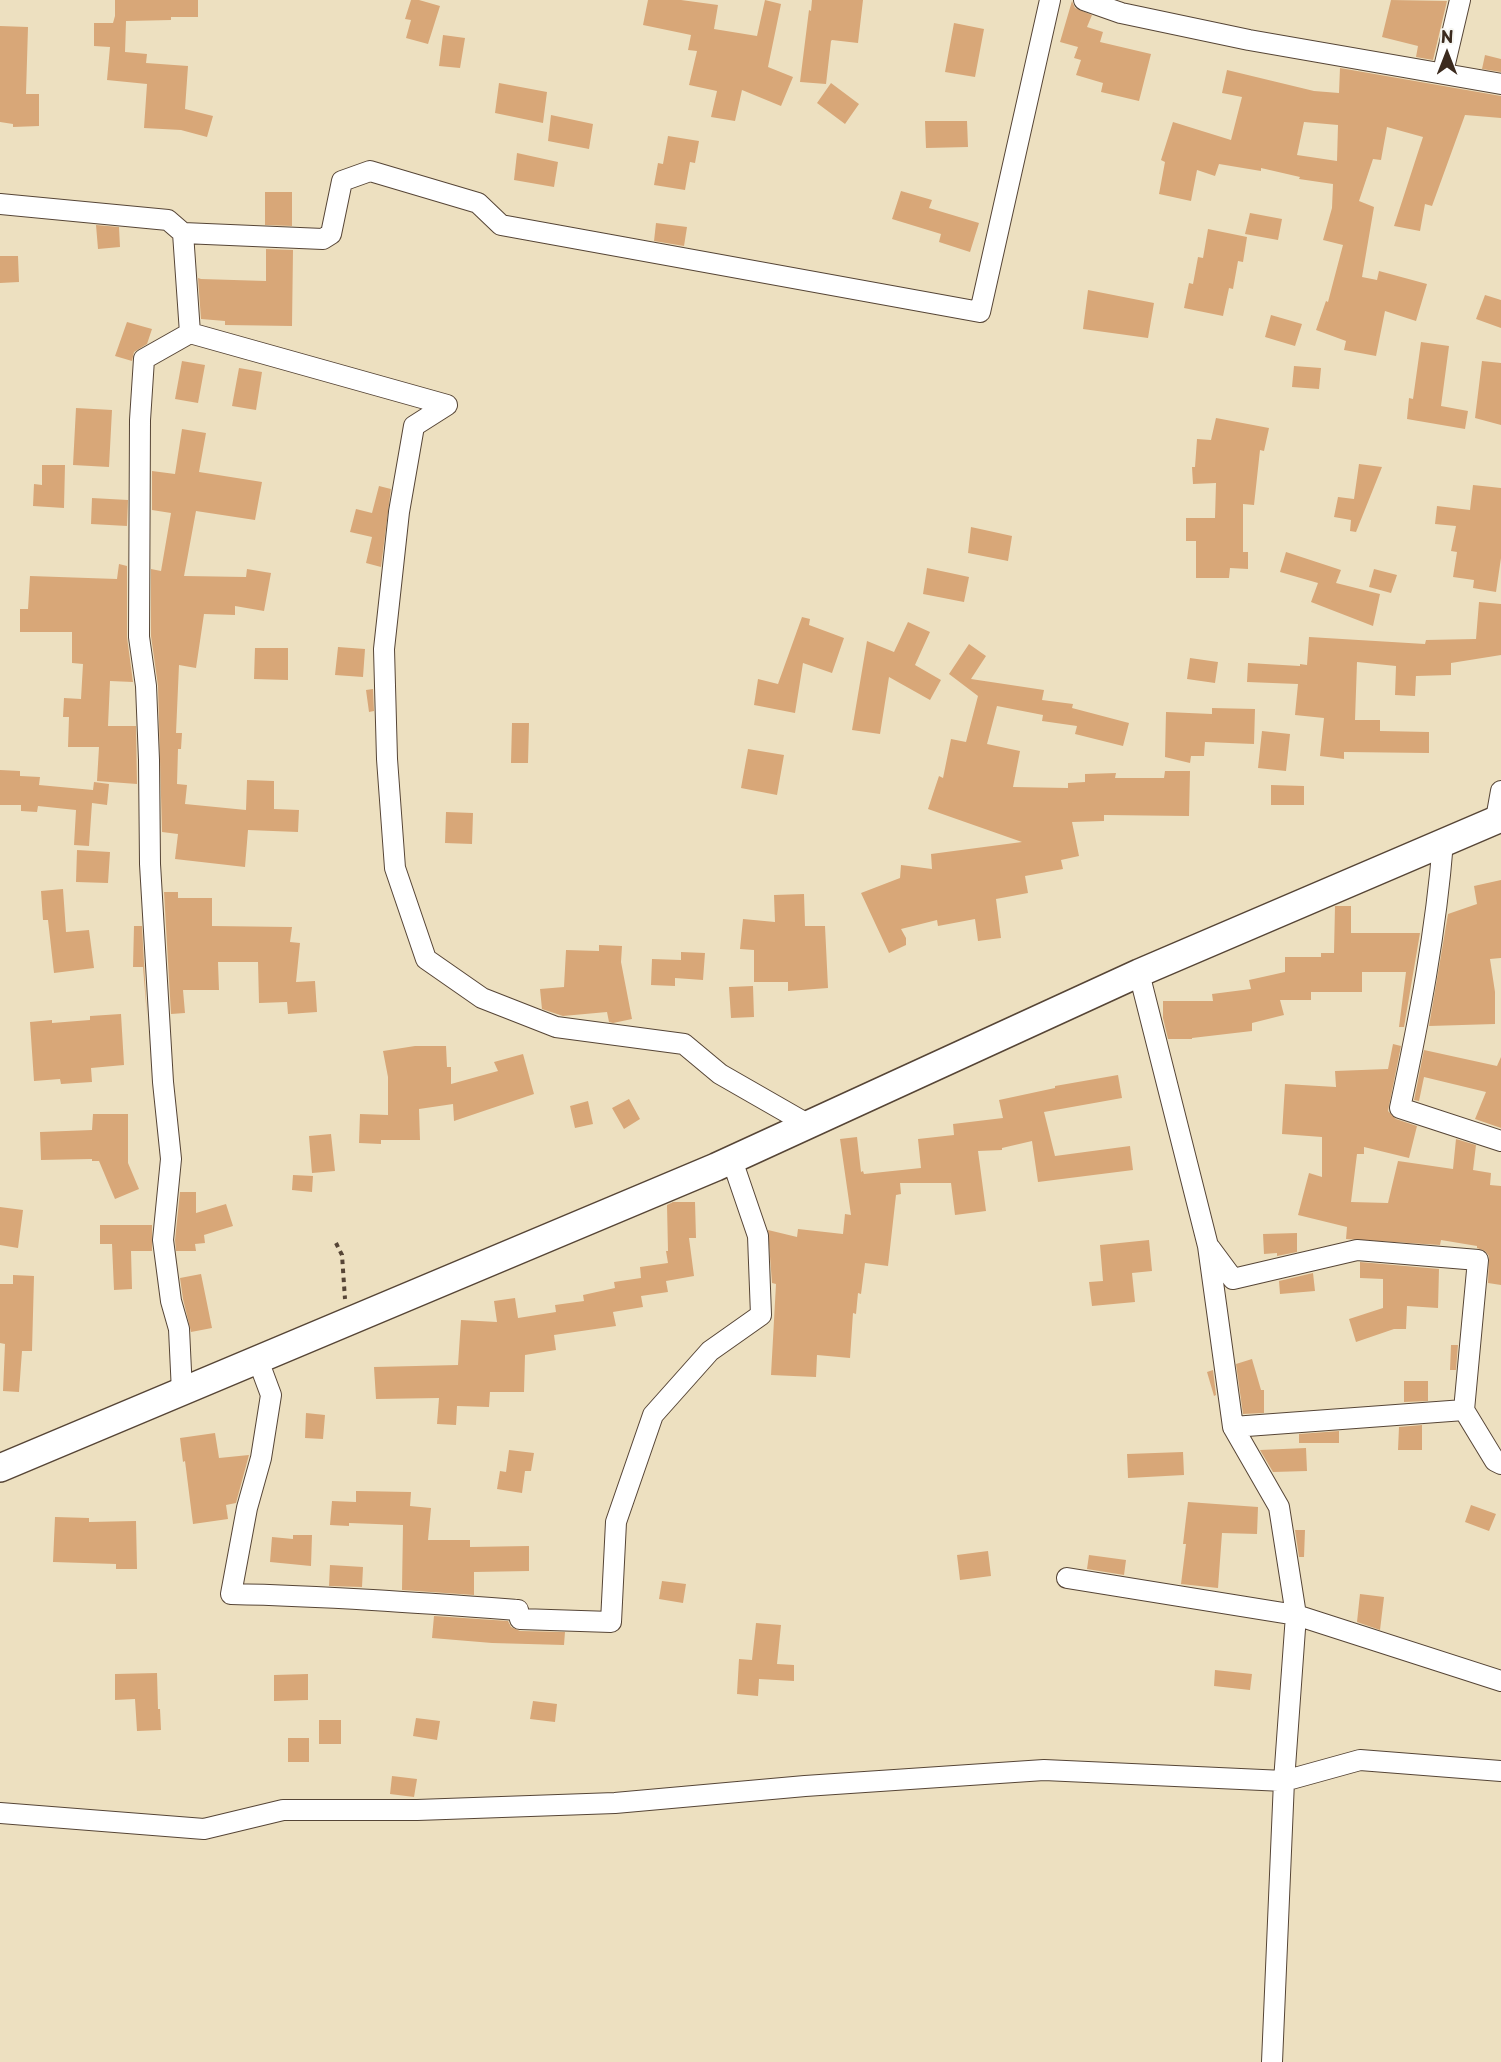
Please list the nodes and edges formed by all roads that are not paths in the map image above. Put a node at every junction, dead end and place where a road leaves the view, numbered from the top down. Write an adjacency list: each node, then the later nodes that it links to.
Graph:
1 (1050, 0): 7 (street)
2 (1084, 0): 4 (street)
3 (1460, 0): 4 (street)
4 (1443, 72): 5 (street)
5 (1501, 84)
6 (0, 204): 7 (street)
7 (183, 233): 8 (street)
8 (190, 333): 13 (street); 18 (street)
9 (1501, 791): 10 (street)
10 (1498, 818): 11 (street)
11 (1443, 842): 12 (street); 14 (street)
12 (1139, 973): 13 (street); 16 (street)
13 (809, 1125): 15 (street)
14 (1501, 1141)
15 (732, 1160): 17 (street); 17 (street)
16 (1208, 1246): 19 (street); 20 (street)
17 (258, 1360): 18 (street)
18 (182, 1392): 22 (street)
19 (1464, 1410): 20 (street); 21 (street)
20 (1233, 1427): 24 (street)
21 (1501, 1464)
22 (0, 1468)
23 (1067, 1578): 24 (street)
24 (1296, 1615): 25 (street); 27 (street)
25 (1501, 1681)
26 (1501, 1771): 27 (street)
27 (1284, 1781): 28 (street); 29 (street)
28 (0, 1813)
29 (1272, 2062)

